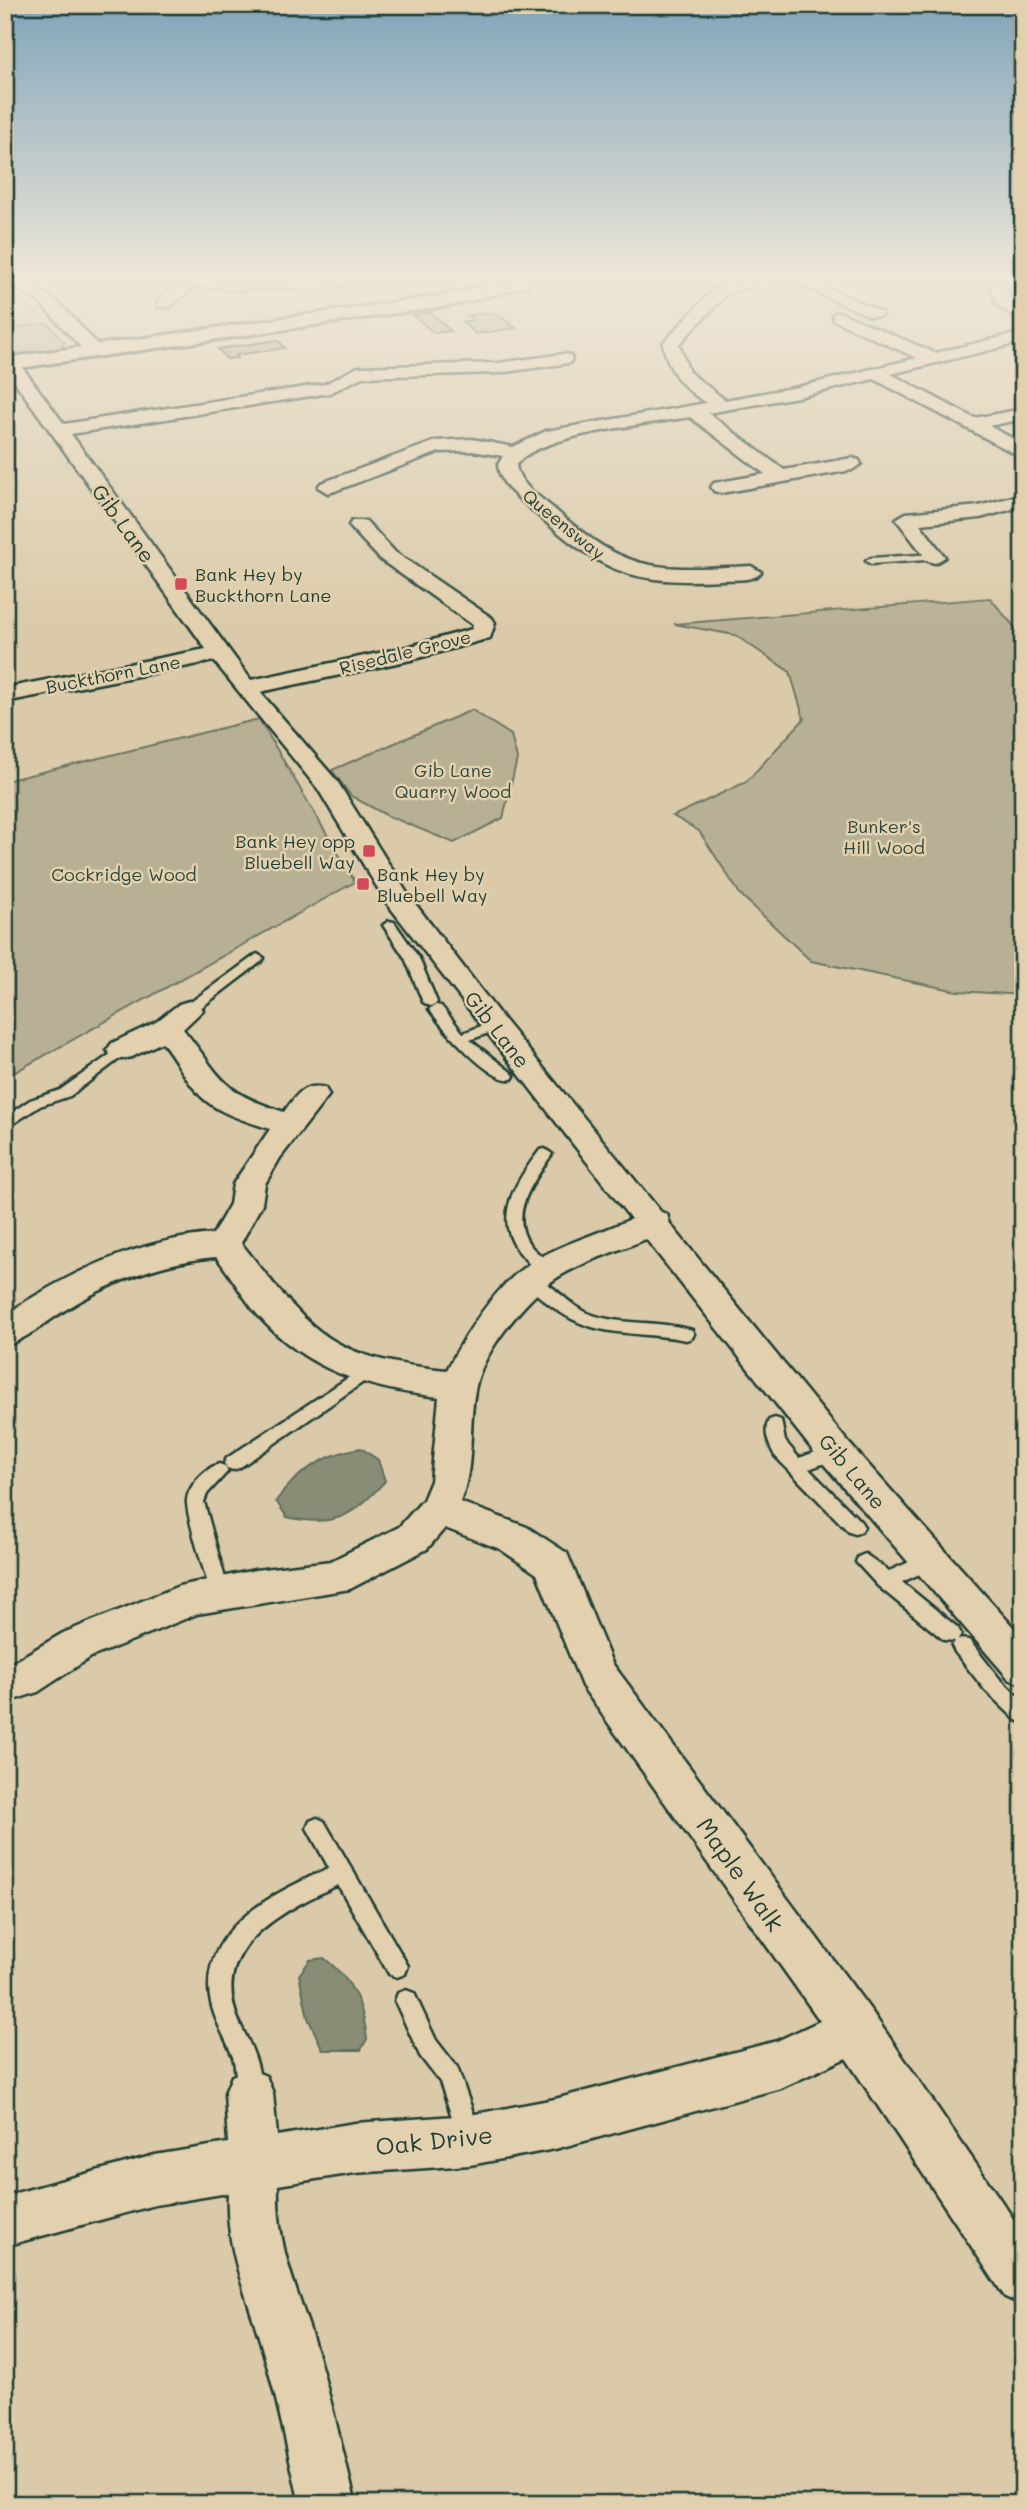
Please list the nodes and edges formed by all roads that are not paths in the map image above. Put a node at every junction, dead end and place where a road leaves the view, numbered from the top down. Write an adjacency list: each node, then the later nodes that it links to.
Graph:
1 (33, 398): 10 (street, Gib Lane)
2 (266, 398): 10 (street)
3 (710, 398): 6 (street)
4 (761, 398): 6 (street)
5 (923, 398): 9 (street)
6 (722, 406): 7 (street)
7 (694, 411): 12 (street); 14 (street)
8 (1023, 414): 9 (street)
9 (972, 424): 11 (street)
10 (57, 431): 22 (street, Gib Lane)
11 (1023, 452)
12 (515, 453): 15 (street); 21 (street, Queensway)
13 (852, 464): 14 (street)
14 (782, 477): 16 (street)
15 (328, 487)
16 (721, 487)
17 (1023, 500): 19 (street)
18 (359, 525): 23 (street, Risedale Grove)
19 (935, 556): 20 (lane)
20 (871, 561)
21 (751, 571)
22 (221, 653): 23 (street, Gib Lane); 24 (street, Buckthorn Lane)
23 (245, 688): 27 (street, Gib Lane)
24 (5, 695)
25 (389, 926): 28 (lane)
26 (257, 958): 29 (lane)
27 (451, 969): 28 (lane); 30 (street, Gib Lane)
28 (421, 977): 31 (lane)
29 (177, 1019): 32 (street); 36 (street)
30 (494, 1026): 31 (lane); 38 (street, Gib Lane)
31 (460, 1039): 33 (lane)
32 (122, 1050): 35 (lane)
33 (508, 1076)
34 (314, 1095): 36 (street)
35 (5, 1124)
36 (291, 1125): 39 (street)
37 (545, 1154): 40 (lane)
38 (654, 1222): 40 (street); 46 (street, Gib Lane)
39 (224, 1245): 41 (street); 43 (street)
40 (538, 1275): 42 (lane); 44 (street)
41 (5, 1333)
42 (686, 1334)
43 (366, 1372): 44 (street); 53 (lane)
44 (458, 1385): 48 (street)
45 (775, 1424): 47 (lane)
46 (835, 1452): 47 (lane); 50 (street, Gib Lane)
47 (794, 1466): 49 (lane)
48 (438, 1509): 53 (street); 62 (street, Maple Walk)
49 (855, 1527)
50 (930, 1561): 52 (lane); 54 (street, Gib Lane)
51 (865, 1562): 52 (lane)
52 (884, 1581): 55 (lane)
53 (220, 1593): 56 (street)
54 (1023, 1669): 55 (lane)
55 (992, 1684): 57 (lane)
56 (5, 1685)
57 (1023, 1714)
58 (317, 1828): 59 (lane)
59 (343, 1872): 60 (lane); 63 (lane)
60 (397, 1966)
61 (407, 2001): 64 (lane)
62 (855, 2029): 64 (street, Oak Drive); 67 (street, Maple Walk)
63 (249, 2094): 65 (street)
64 (470, 2140): 65 (street, Oak Drive)
65 (254, 2166): 66 (street, Oak Drive); 68 (street)
66 (5, 2221)
67 (1023, 2279)
68 (328, 2504)

